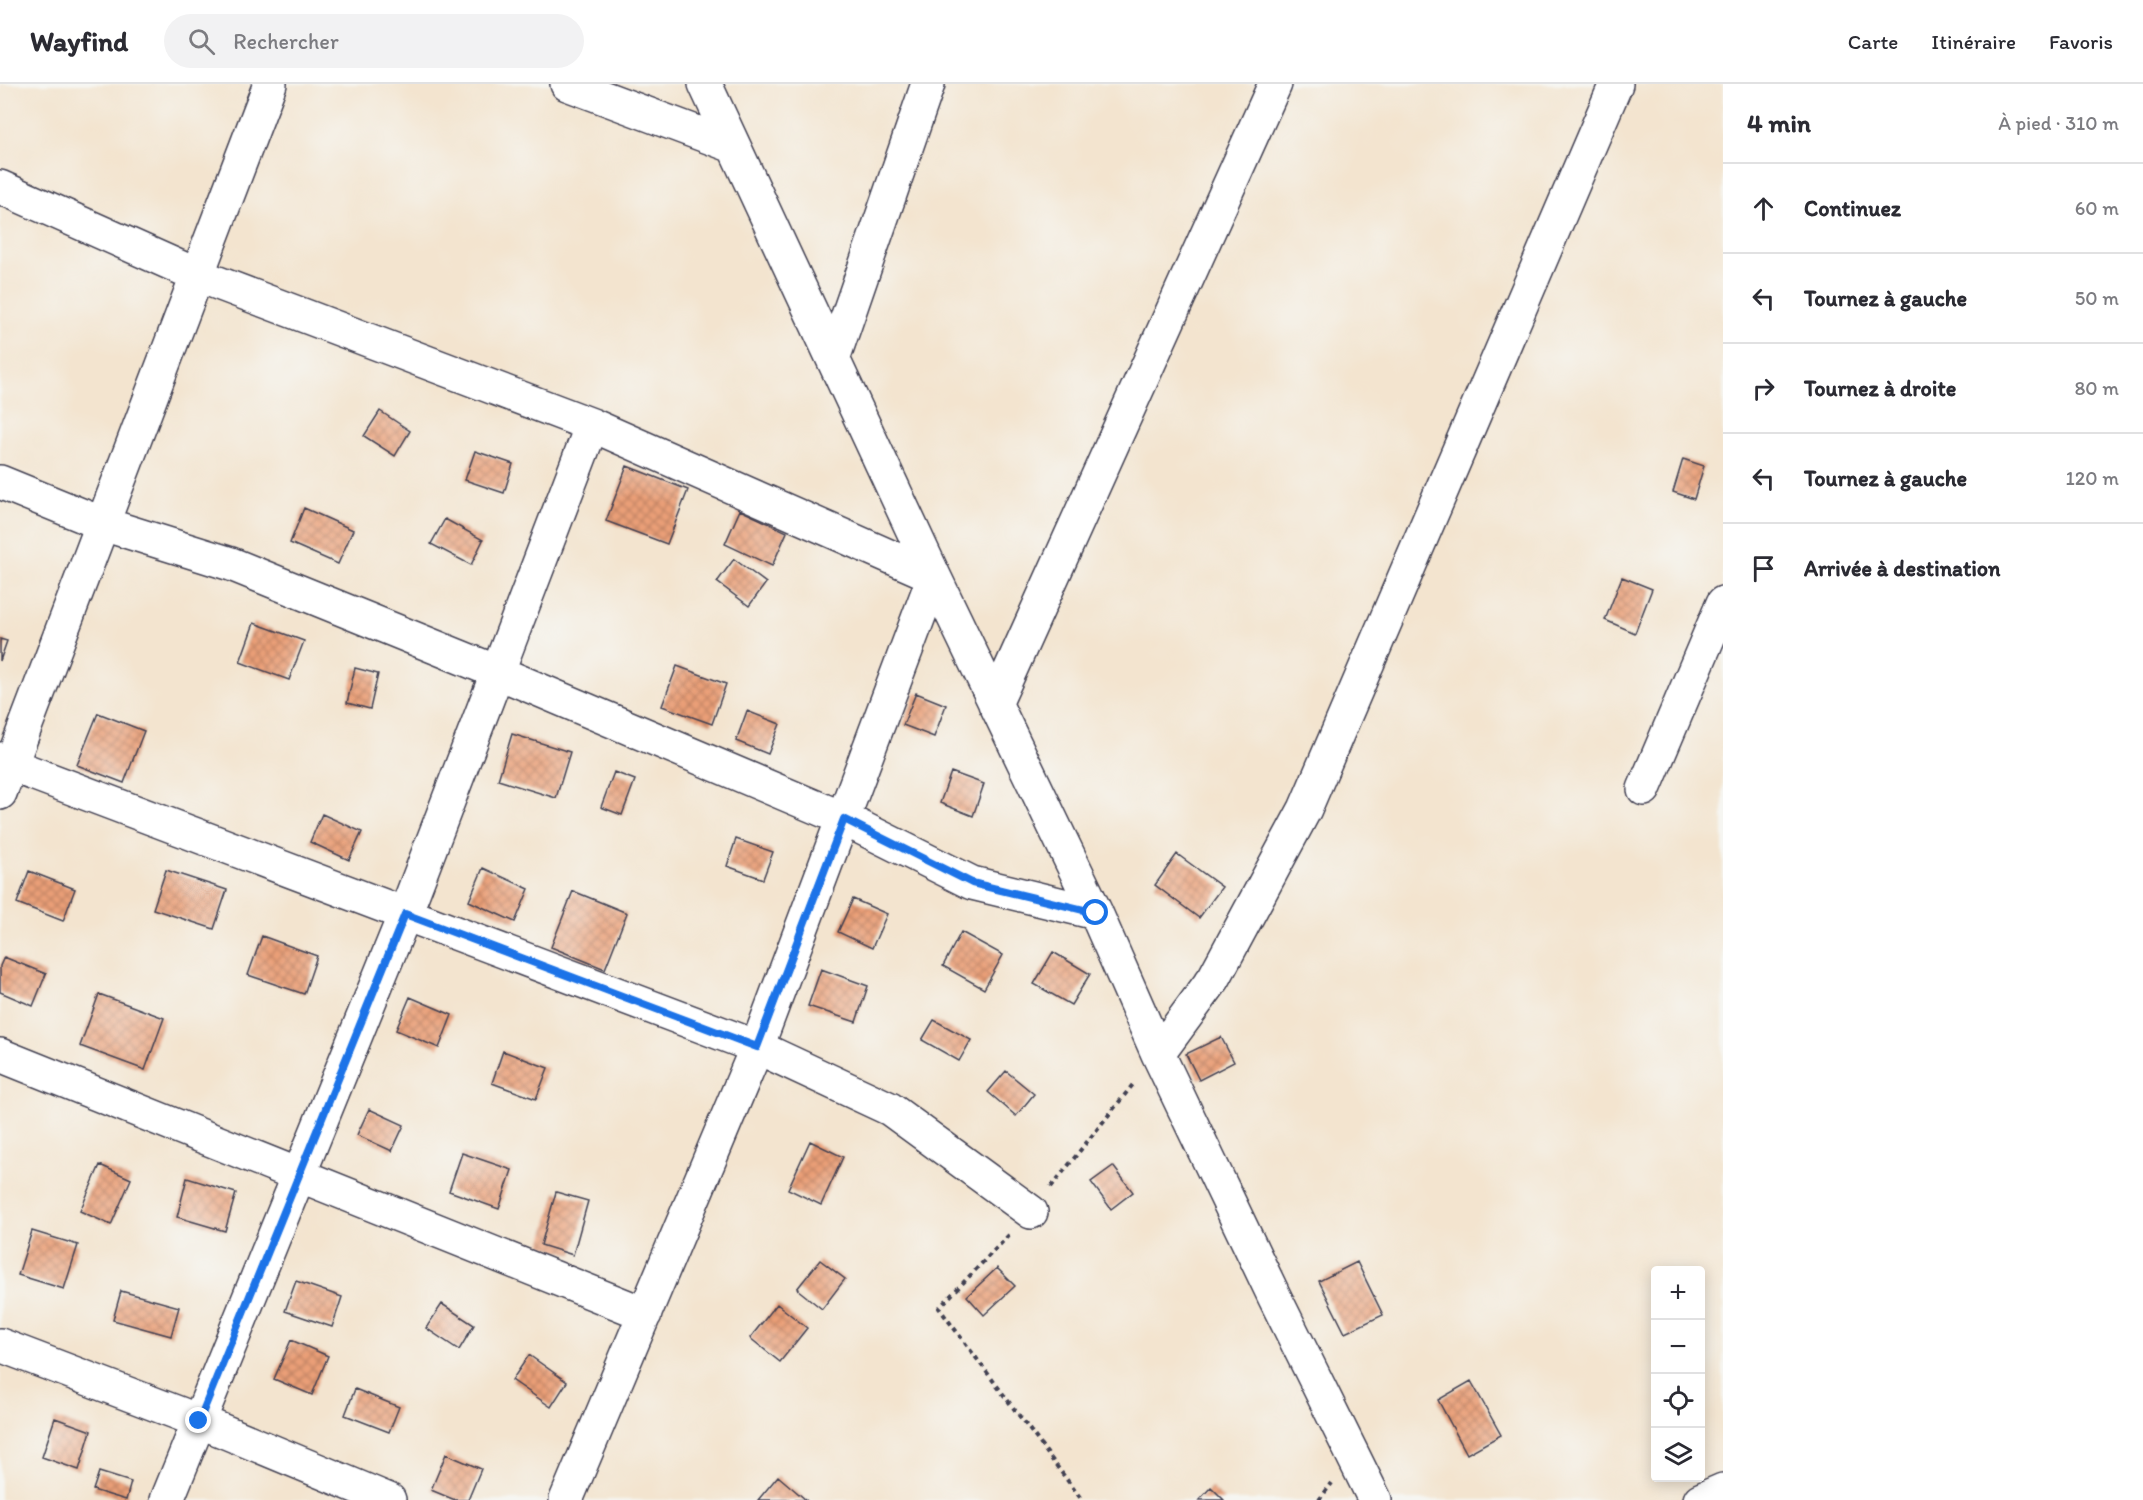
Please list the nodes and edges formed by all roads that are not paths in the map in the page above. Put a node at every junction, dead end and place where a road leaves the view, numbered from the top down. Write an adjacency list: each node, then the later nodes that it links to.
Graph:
1 (270, 84): 9 (street)
2 (567, 84): 7 (street)
3 (705, 84): 7 (street)
4 (928, 84): 10 (street)
5 (1275, 84): 17 (street)
6 (1617, 84): 24 (street)
7 (733, 146): 10 (street)
8 (0, 187): 9 (street)
9 (197, 275): 11 (street); 13 (street)
10 (833, 359): 14 (street)
11 (592, 425): 14 (street); 16 (street)
12 (0, 482): 13 (street)
13 (103, 524): 16 (street); 18 (street)
14 (934, 576): 17 (street); 20 (street)
15 (1723, 603): 19 (street)
16 (497, 672): 20 (street); 22 (street)
17 (995, 704): 21 (street)
18 (4, 772): 22 (street)
19 (1644, 789)
20 (844, 819): 21 (street); 23 (street)
21 (1096, 913): 24 (street)
22 (405, 914): 23 (street); 26 (street)
23 (757, 1047): 27 (street); 28 (street)
24 (1158, 1054): 34 (street)
25 (0, 1055): 26 (street)
26 (299, 1176): 28 (street); 30 (street)
27 (1030, 1212)
28 (645, 1314): 33 (street)
29 (0, 1345): 30 (street)
30 (199, 1421): 31 (street); 32 (street)
31 (167, 1500)
32 (389, 1500)
33 (566, 1500)
34 (1375, 1500)

